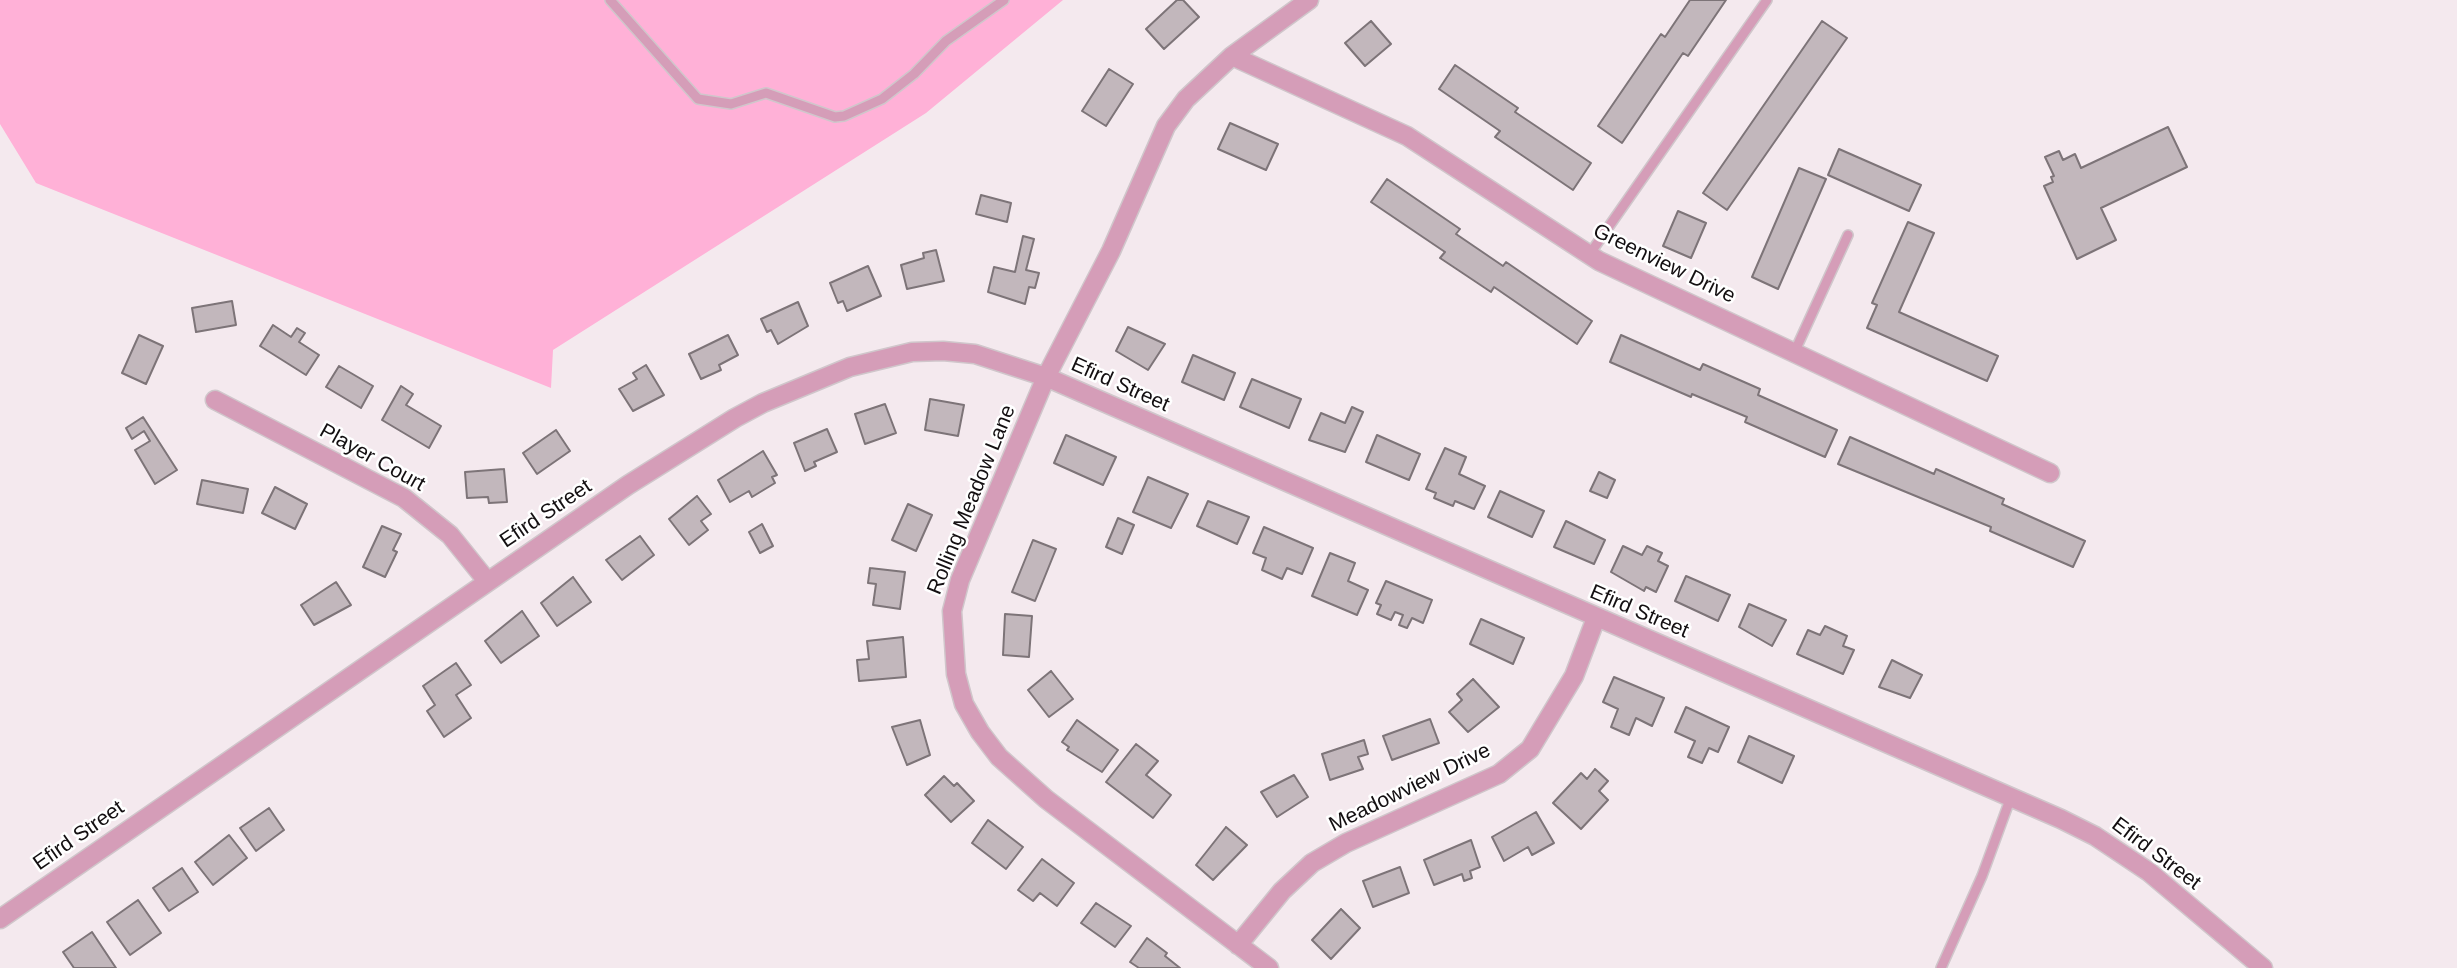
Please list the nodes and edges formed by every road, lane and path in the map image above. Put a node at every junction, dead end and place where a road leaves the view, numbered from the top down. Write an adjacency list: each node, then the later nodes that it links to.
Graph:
1 (610, 0): 2 (lane)
2 (1004, 0)
3 (1309, 0): 5 (street, Rolling Meadow Lane)
4 (1767, 0): 7 (lane)
5 (1232, 56): 7 (street, Greenview Drive); 9 (street, Rolling Meadow Lane)
6 (1848, 235): 8 (lane)
7 (1589, 254): 8 (street, Greenview Drive)
8 (1794, 353): 11 (street, Greenview Drive)
9 (1046, 377): 12 (street, Efird Street); 13 (street, Efird Street); 16 (street, Rolling Meadow Lane)
10 (215, 400): 12 (street, Player Court)
11 (2050, 473)
12 (487, 581): 15 (street, Efird Street)
13 (1596, 618): 14 (street, Efird Street); 16 (street, Meadowview Drive)
14 (2011, 797): 18 (lane); 19 (street, Efird Street)
15 (0, 919)
16 (1238, 945): 17 (street, Rolling Meadow Lane)
17 (1269, 968)
18 (1941, 968)
19 (2263, 968)

